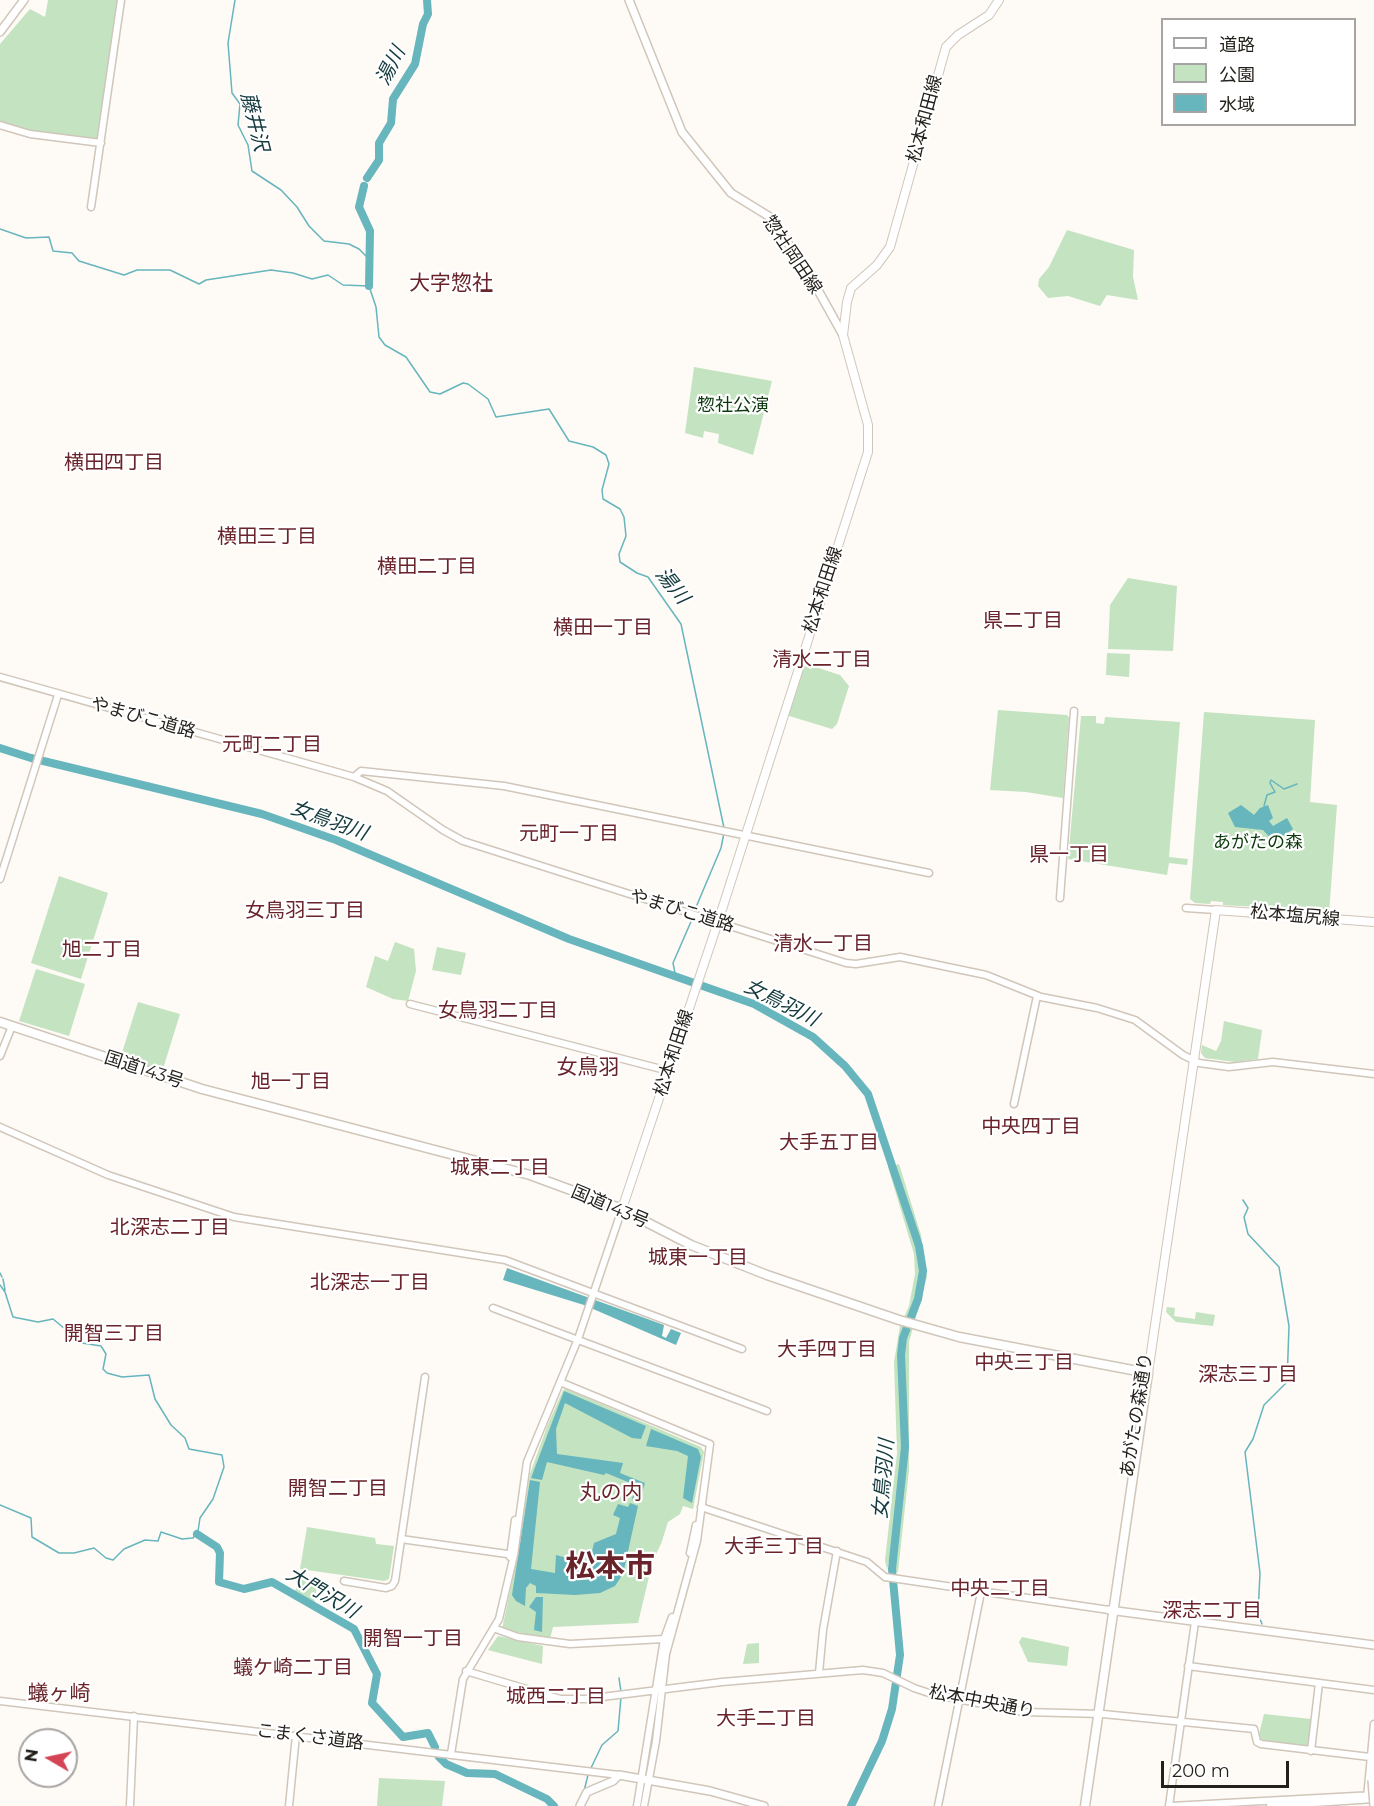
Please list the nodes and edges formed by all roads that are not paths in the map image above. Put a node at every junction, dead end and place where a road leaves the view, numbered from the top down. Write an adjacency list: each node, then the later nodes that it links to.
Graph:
1 (24, 0): 5 (main road)
2 (121, 0): 7 (street)
3 (629, 0): 9 (main road, 惣社岡田線)
4 (999, 0): 9 (main road, 松本和田線)
5 (0, 32)
6 (0, 125): 7 (street)
7 (101, 143): 8 (street)
8 (91, 207)
9 (843, 335): 14 (main road, 松本和田線)
10 (0, 677): 11 (street, やまびこ道路)
11 (58, 694): 13 (street, やまびこ道路); 16 (street)
12 (1074, 711): 17 (street)
13 (354, 777): 14 (street); 20 (street, やまびこ道路)
14 (745, 835): 15 (street); 20 (main road, 松本和田線)
15 (929, 873)
16 (0, 879)
17 (1060, 898)
18 (1186, 908): 19 (street)
19 (1216, 910): 21 (main road, 松本塩尻線); 27 (main road, あがたの森通り)
20 (718, 922): 22 (street, やまびこ道路); 28 (main road, 松本和田線)
21 (1374, 922)
22 (1037, 996): 27 (street, やまびこ道路); 30 (street)
23 (411, 1004): 28 (street)
24 (0, 1022): 25 (highway, 国道143号)
25 (12, 1026): 26 (street); 32 (highway, 国道143号)
26 (0, 1056)
27 (1192, 1060): 29 (street, やまびこ道路); 37 (main road, あがたの森通り)
28 (669, 1071): 32 (main road, 松本和田線)
29 (1374, 1074)
30 (1014, 1104)
31 (0, 1127): 33 (street)
32 (622, 1209): 33 (street); 37 (highway, 国道143号)
33 (593, 1295): 35 (street); 36 (street)
34 (493, 1308): 35 (street)
35 (578, 1339): 39 (street); 40 (street)
36 (742, 1349)
37 (1146, 1373): 47 (highway, あがたの森通り)
38 (425, 1377): 42 (street)
39 (560, 1382): 41 (street); 44 (street)
40 (767, 1411)
41 (701, 1507): 43 (street); 50 (street); 56 (street)
42 (401, 1539): 44 (street); 45 (street)
43 (837, 1551): 46 (street); 54 (street)
44 (512, 1555): 49 (street)
45 (344, 1581)
46 (981, 1592): 47 (street); 58 (street)
47 (1111, 1610): 48 (main road); 60 (highway, あがたの森通り)
48 (1195, 1622): 51 (main road); 52 (street)
49 (496, 1629): 50 (street); 53 (street)
50 (664, 1639): 56 (street)
51 (1374, 1645)
52 (1188, 1666): 55 (street); 62 (street)
53 (466, 1671): 56 (street, 松本中央通り); 66 (street)
54 (819, 1673): 56 (street, 松本中央通り); 58 (street, 松本中央通り)
55 (1319, 1683): 57 (street); 65 (street)
56 (660, 1689): 69 (street)
57 (1374, 1690)
58 (960, 1699): 60 (street, 松本中央通り); 78 (street)
59 (0, 1701): 61 (street, こまくさ道路)
60 (1096, 1714): 62 (street, 松本中央通り); 79 (highway, あがたの森通り)
61 (134, 1716): 64 (street, こまくさ道路); 72 (street)
62 (1181, 1722): 65 (street, 松本中央通り); 80 (street)
63 (1374, 1724): 67 (street)
64 (296, 1735): 66 (street, こまくさ道路); 73 (street)
65 (1311, 1751): 67 (street)
66 (451, 1754): 68 (street, こまくさ道路)
67 (1372, 1754): 71 (street); 82 (main road, bridge)
68 (619, 1775): 69 (main road); 74 (main road)
69 (646, 1778): 75 (street); 76 (street); 77 (main road)
70 (1357, 1798): 71 (street); 80 (street); 81 (street)
71 (1370, 1798)
72 (130, 1806)
73 (289, 1806)
74 (580, 1806)
75 (637, 1806)
76 (644, 1806)
77 (764, 1806)
78 (938, 1806)
79 (1084, 1806)
80 (1170, 1806)
81 (1270, 1806)
82 (1374, 1806)

